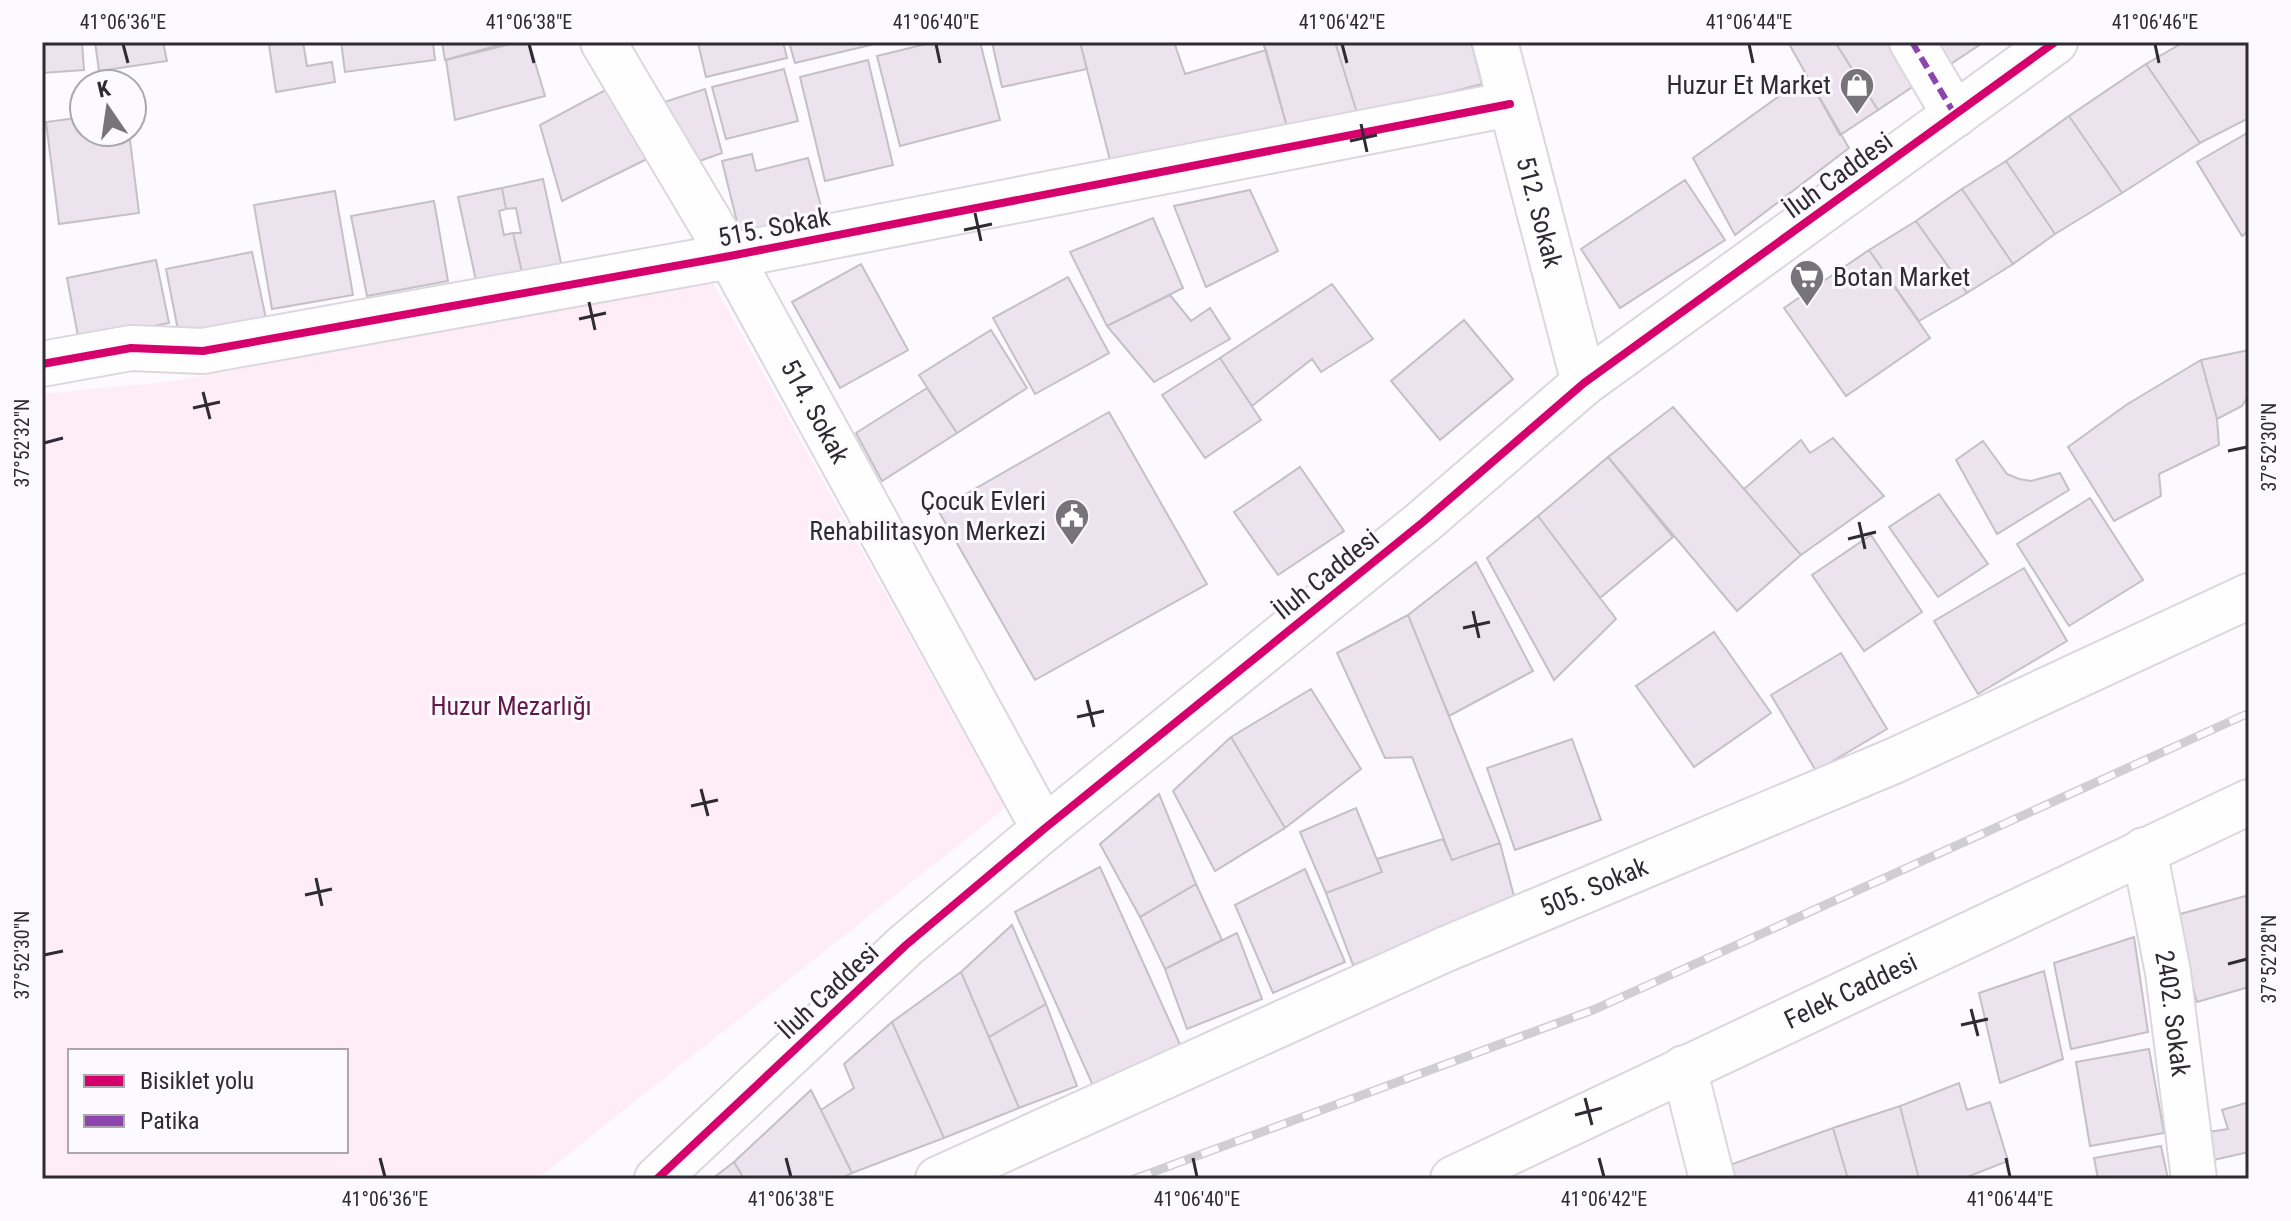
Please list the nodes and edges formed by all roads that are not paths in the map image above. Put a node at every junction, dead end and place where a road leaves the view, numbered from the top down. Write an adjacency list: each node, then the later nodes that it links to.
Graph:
1 (603, 42): 7 (street, 514. Sokak)
2 (1495, 42): 5 (street, 512. Sokak)
3 (1912, 42): 6 (street)
4 (2055, 42): 6 (street, İluh Caddesi)
5 (1510, 104): 7 (street, 515. Sokak); 9 (street, 512. Sokak)
6 (1955, 115): 9 (street, İluh Caddesi)
7 (730, 256): 8 (street, 515. Sokak); 12 (street, 514. Sokak)
8 (42, 364)
9 (1584, 383): 12 (street, İluh Caddesi)
10 (2249, 596): 16 (street, 505. Sokak)
11 (2249, 802): 13 (street, Felek Caddesi)
12 (1044, 829): 15 (street, İluh Caddesi)
13 (2144, 850): 14 (street, Felek Caddesi); 19 (street, 2402. Sokak)
14 (1684, 1068): 17 (street, Felek Caddesi); 18 (street)
15 (657, 1179)
16 (938, 1179)
17 (1453, 1179)
18 (1712, 1179)
19 (2194, 1179)

